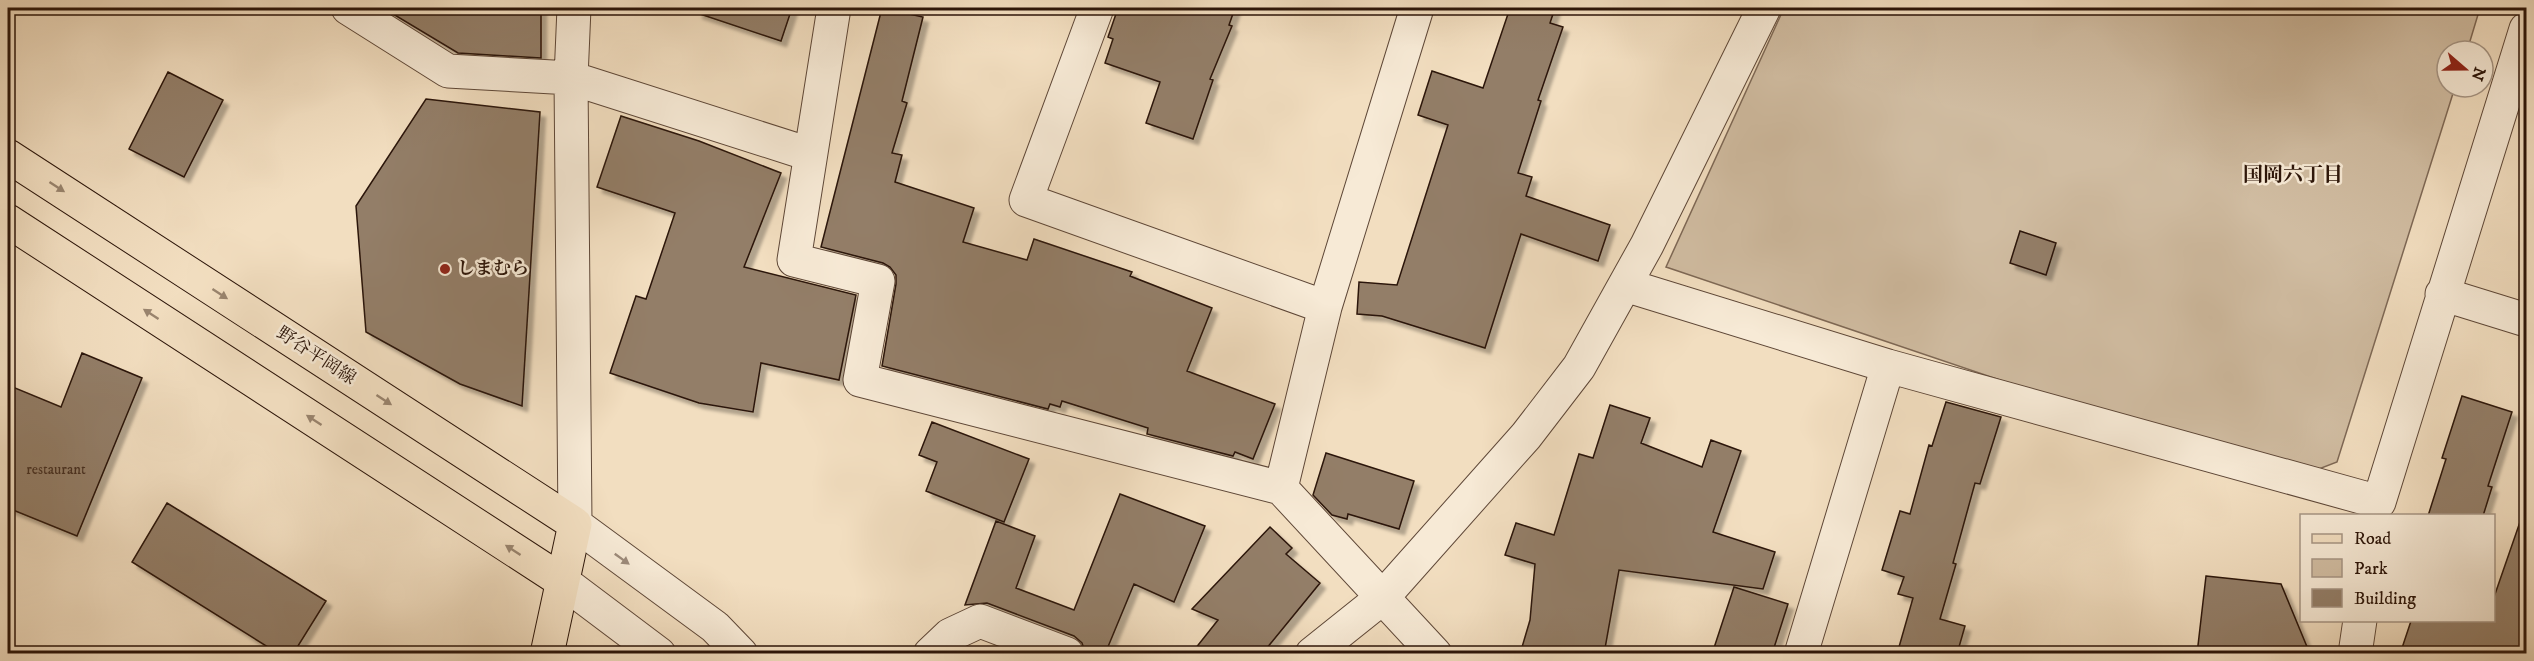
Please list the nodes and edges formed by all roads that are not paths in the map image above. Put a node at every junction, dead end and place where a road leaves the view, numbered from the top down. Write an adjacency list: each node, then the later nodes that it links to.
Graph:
1 (348, 8): 8 (street)
2 (574, 8): 8 (street)
3 (834, 8): 9 (street)
4 (1097, 8): 14 (street)
5 (1417, 8): 14 (street)
6 (1764, 8): 12 (street)
7 (2526, 29): 13 (street)
8 (571, 78): 9 (street); 19 (street)
9 (809, 154): 17 (street)
10 (8, 156): 19 (main road, 野谷平岡線, one-way to 19)
11 (8, 221): 20 (main road, one-way to 11)
12 (1625, 285): 16 (street); 21 (street)
13 (2442, 294): 15 (street); 18 (street)
14 (1325, 307): 17 (street)
15 (2526, 320)
16 (1888, 366): 18 (street); 30 (street)
17 (1281, 488): 21 (street)
18 (2378, 509)
19 (575, 524): 20 (main road); 25 (street, one-way to 25)
20 (562, 581): 23 (main road); 24 (street)
21 (1382, 598): 28 (street); 29 (street)
22 (2360, 622): 31 (street)
23 (547, 654)
24 (659, 654)
25 (741, 654)
26 (930, 654): 27 (street)
27 (1067, 654)
28 (1312, 654)
29 (1435, 654)
30 (1801, 654)
31 (2355, 654)

